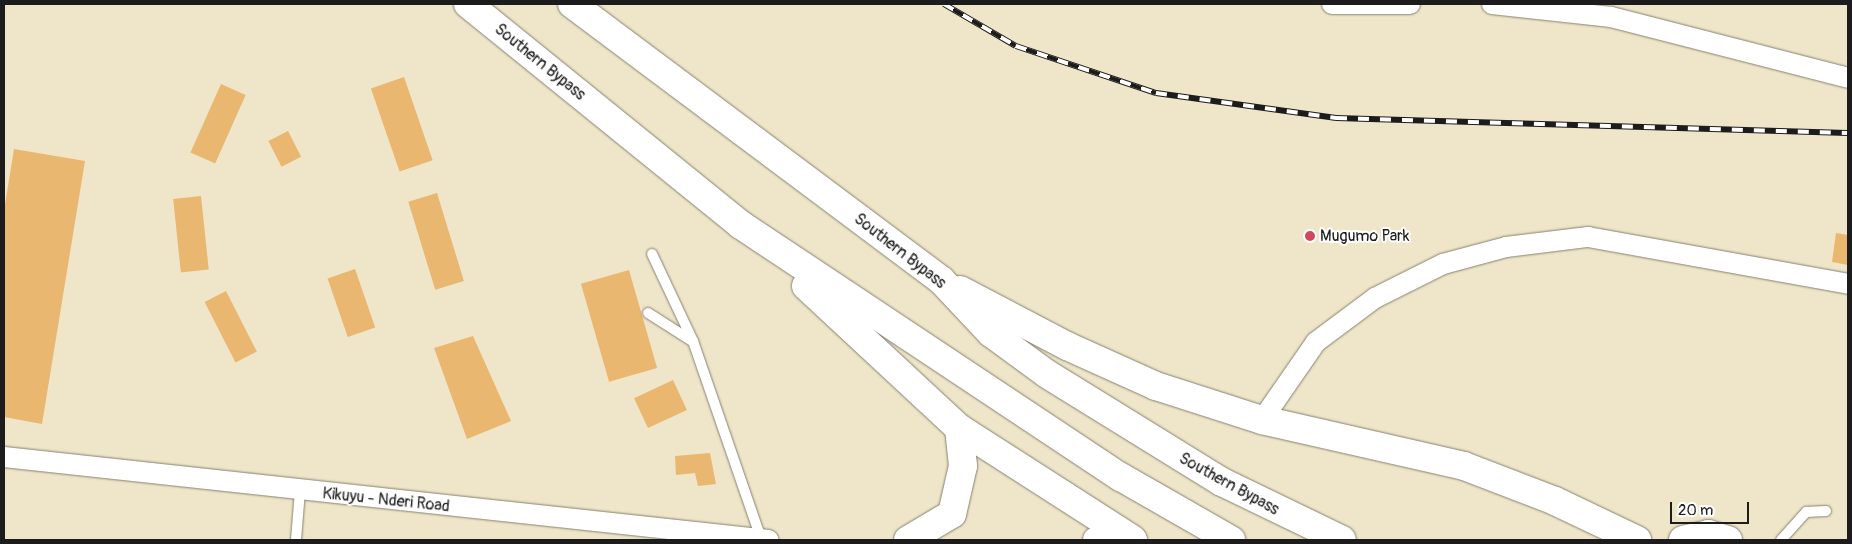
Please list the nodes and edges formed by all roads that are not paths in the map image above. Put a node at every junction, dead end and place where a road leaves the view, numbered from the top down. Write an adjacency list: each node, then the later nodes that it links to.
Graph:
1 (468, 4): 7 (main road, Southern Bypass)
2 (572, 4): 9 (main road, Southern Bypass)
3 (1332, 4): 4 (street)
4 (1410, 4)
5 (1492, 4): 6 (street)
6 (1848, 78)
7 (741, 225): 14 (main road); 23 (main road, Southern Bypass)
8 (652, 254): 12 (lane)
9 (941, 280): 13 (main road); 24 (main road, Southern Bypass)
10 (1848, 284): 13 (street)
11 (648, 313): 12 (lane)
12 (693, 341): 20 (lane)
13 (1262, 420): 25 (main road)
14 (959, 428): 18 (main road); 21 (main road)
15 (4, 457): 16 (street, Kikuyu - Nderi Road)
16 (300, 490): 19 (lane); 20 (street, Kikuyu - Nderi Road)
17 (1826, 511): 28 (lane)
18 (1133, 539): 22 (street)
19 (296, 540)
20 (765, 540)
21 (908, 540)
22 (1096, 540)
23 (1231, 540)
24 (1342, 540)
25 (1636, 540)
26 (1683, 540): 27 (main road)
27 (1728, 540)
28 (1780, 540)

